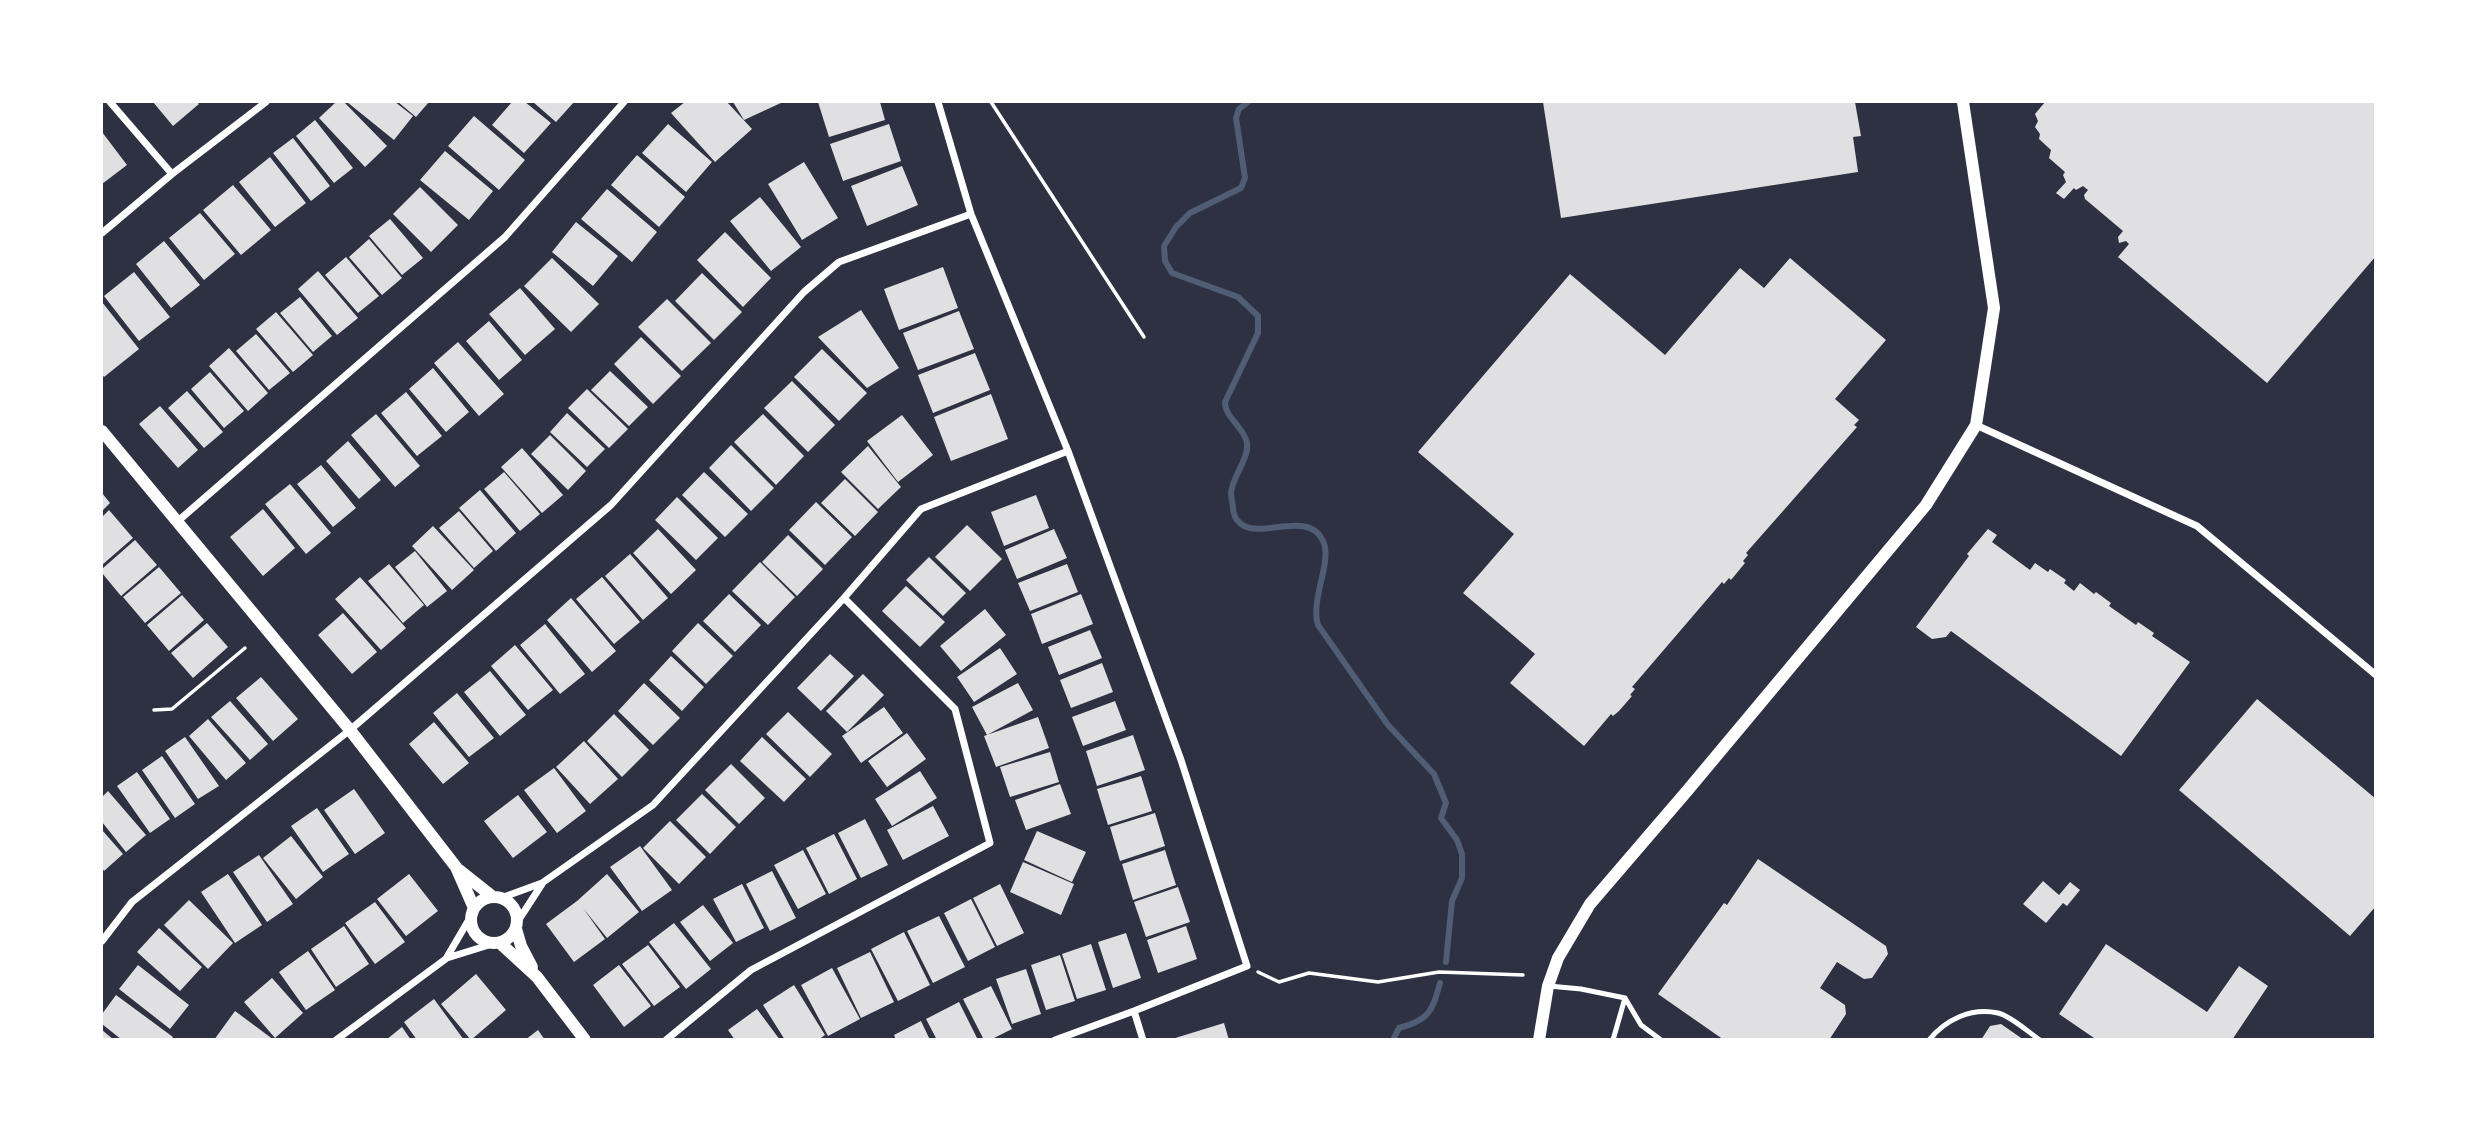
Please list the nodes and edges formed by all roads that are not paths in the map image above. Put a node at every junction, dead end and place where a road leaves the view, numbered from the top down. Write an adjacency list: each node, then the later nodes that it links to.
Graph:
1 (110, 102): 6 (street)
2 (266, 102): 6 (street)
3 (624, 102): 12 (street)
4 (938, 102): 7 (street)
5 (1963, 102): 9 (street)
6 (172, 174): 8 (street)
7 (971, 214): 11 (street); 15 (street)
8 (102, 233)
9 (1976, 425): 14 (street); 25 (street)
10 (102, 431): 12 (street)
11 (1068, 451): 13 (street); 27 (street)
12 (178, 521): 15 (street)
13 (844, 598): 17 (street); 30 (street)
14 (2375, 675)
15 (350, 730): 16 (street); 21 (street)
16 (456, 867): 18 (street); 19 (street)
17 (542, 883): 18 (street); 20 (street)
18 (497, 897): 19 (street); 20 (street)
19 (472, 912): 22 (street); 23 (street)
20 (517, 925): 22 (street); 24 (street)
21 (102, 941)
22 (496, 944): 23 (street); 24 (street)
23 (446, 958): 28 (street)
24 (537, 977): 29 (street)
25 (1548, 986): 26 (lane); 33 (street)
26 (1625, 998): 34 (lane); 35 (lane)
27 (1133, 1011): 31 (street); 32 (street)
28 (336, 1040)
29 (585, 1040)
30 (666, 1040)
31 (1055, 1040)
32 (1143, 1040)
33 (1539, 1040)
34 (1613, 1040)
35 (1661, 1040)
36 (1929, 1040): 37 (lane)
37 (2039, 1040)

